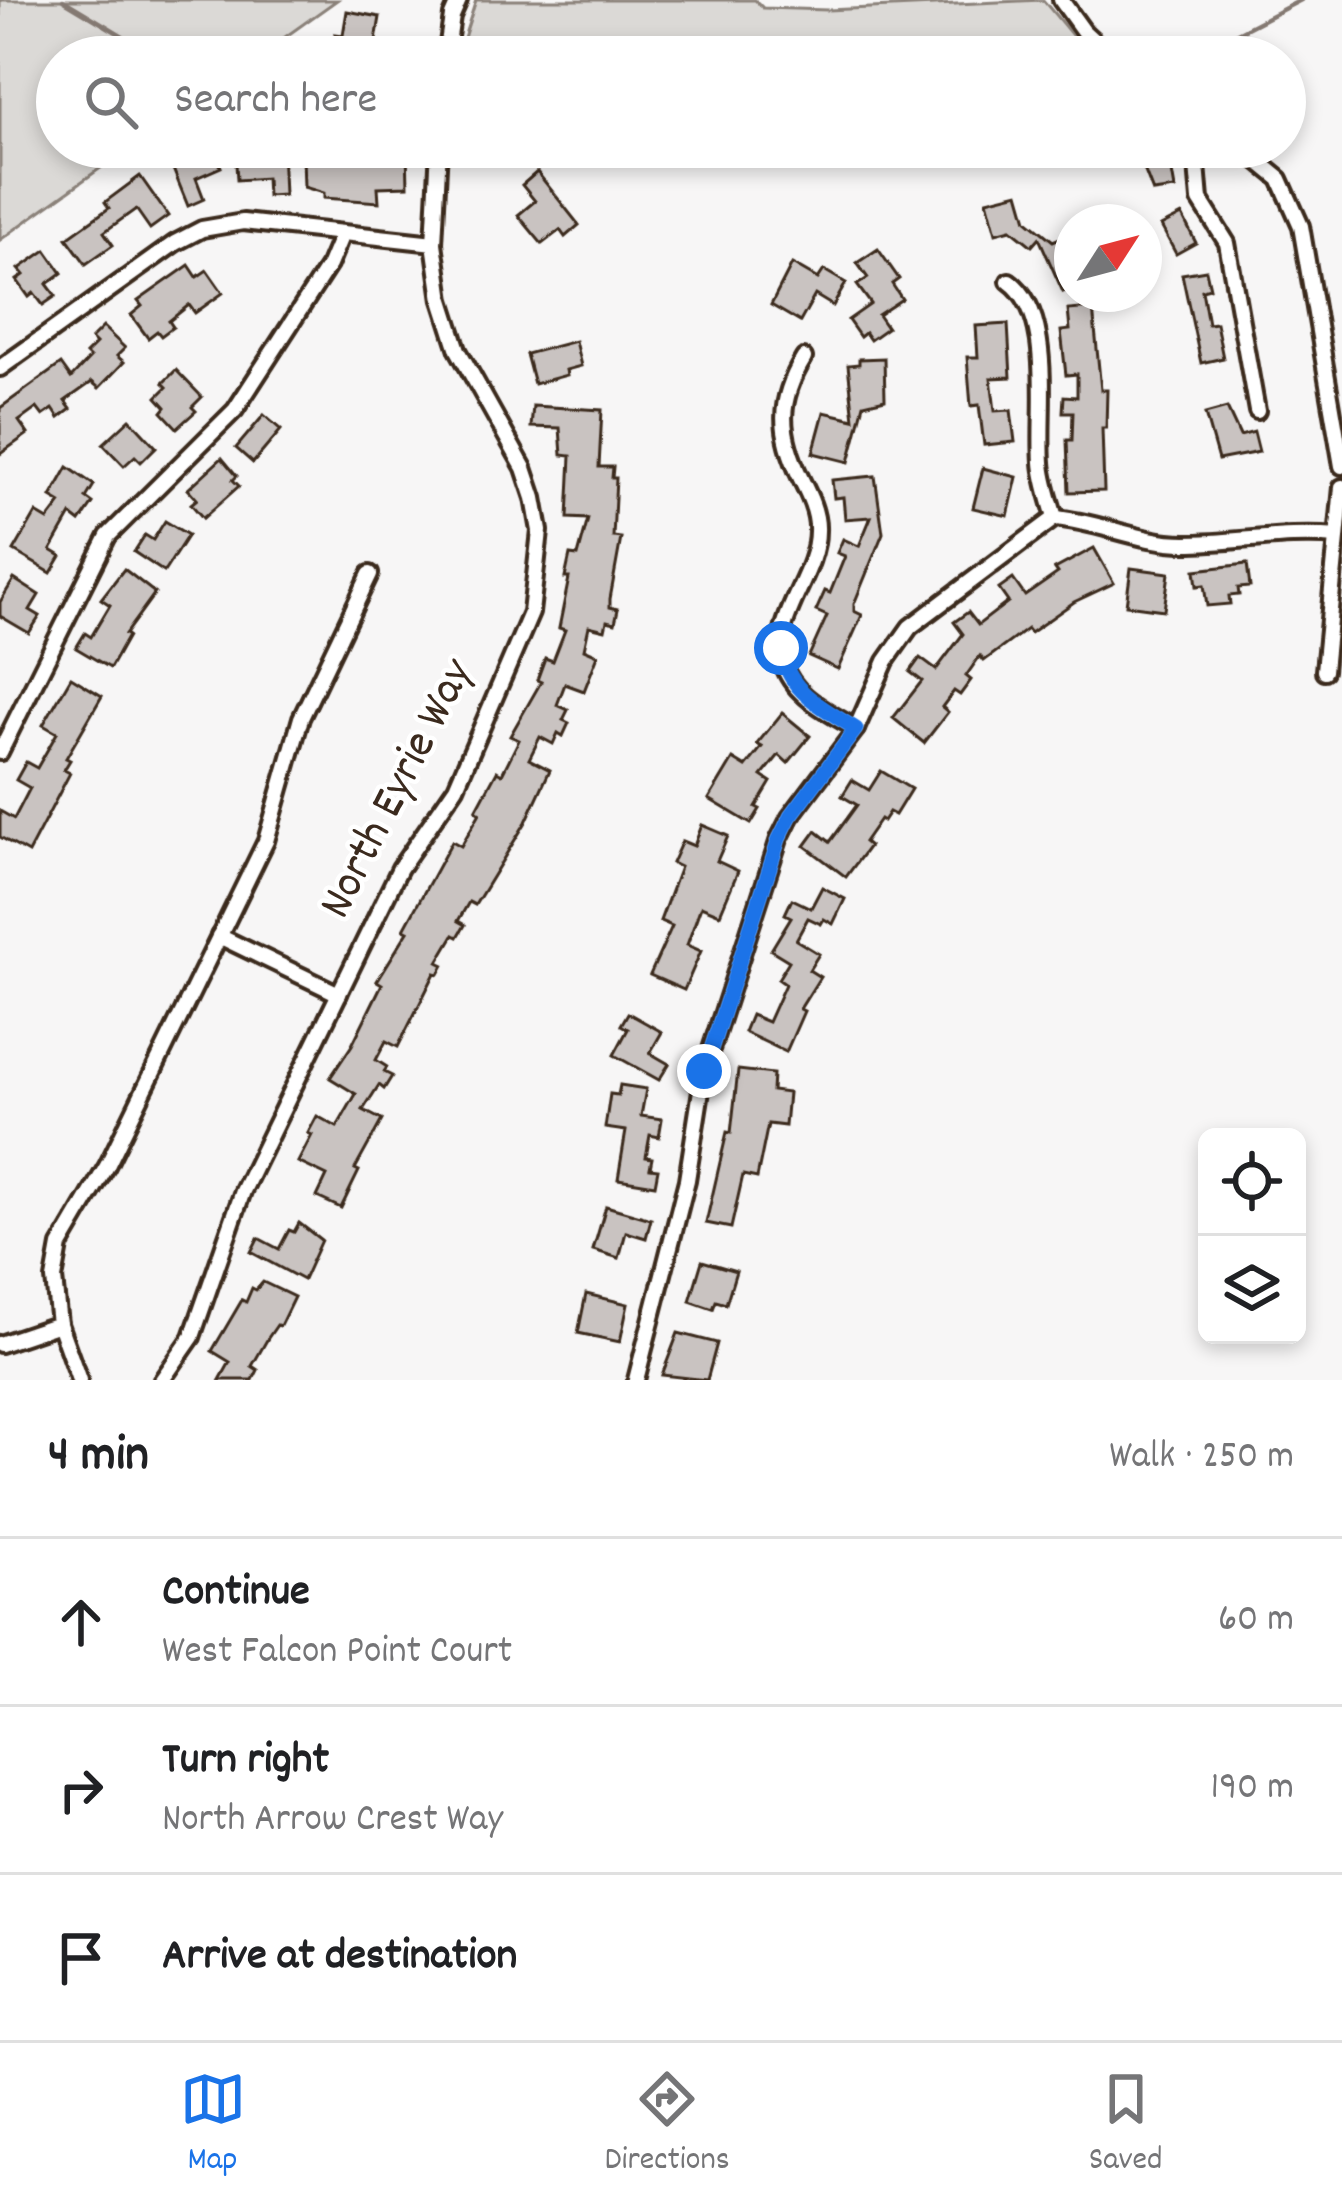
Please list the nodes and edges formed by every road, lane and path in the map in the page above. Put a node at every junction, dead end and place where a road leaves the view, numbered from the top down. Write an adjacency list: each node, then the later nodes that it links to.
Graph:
1 (459, 0): 3 (street)
2 (1061, 0): 4 (street)
3 (449, 36)
4 (1088, 36)
5 (438, 168): 9 (street, North Eyrie Way)
6 (1197, 168): 13 (street)
7 (1267, 168): 14 (street)
8 (342, 234): 9 (street); 12 (street); 21 (street)
9 (434, 243): 23 (street, North Eyrie Way)
10 (1009, 281): 16 (street)
11 (804, 358): 20 (street)
12 (0, 368)
13 (1257, 411)
14 (1342, 466)
15 (1342, 487): 17 (street)
16 (1055, 518): 17 (street); 20 (street)
17 (1337, 537): 19 (street)
18 (370, 574): 22 (street)
19 (1324, 671)
20 (856, 729): 28 (street)
21 (0, 752)
22 (219, 935): 23 (street); 24 (street)
23 (339, 994): 27 (street, North Eyrie Way)
24 (59, 1324): 25 (street); 26 (street)
25 (0, 1344)
26 (79, 1380)
27 (162, 1380)
28 (636, 1380)

